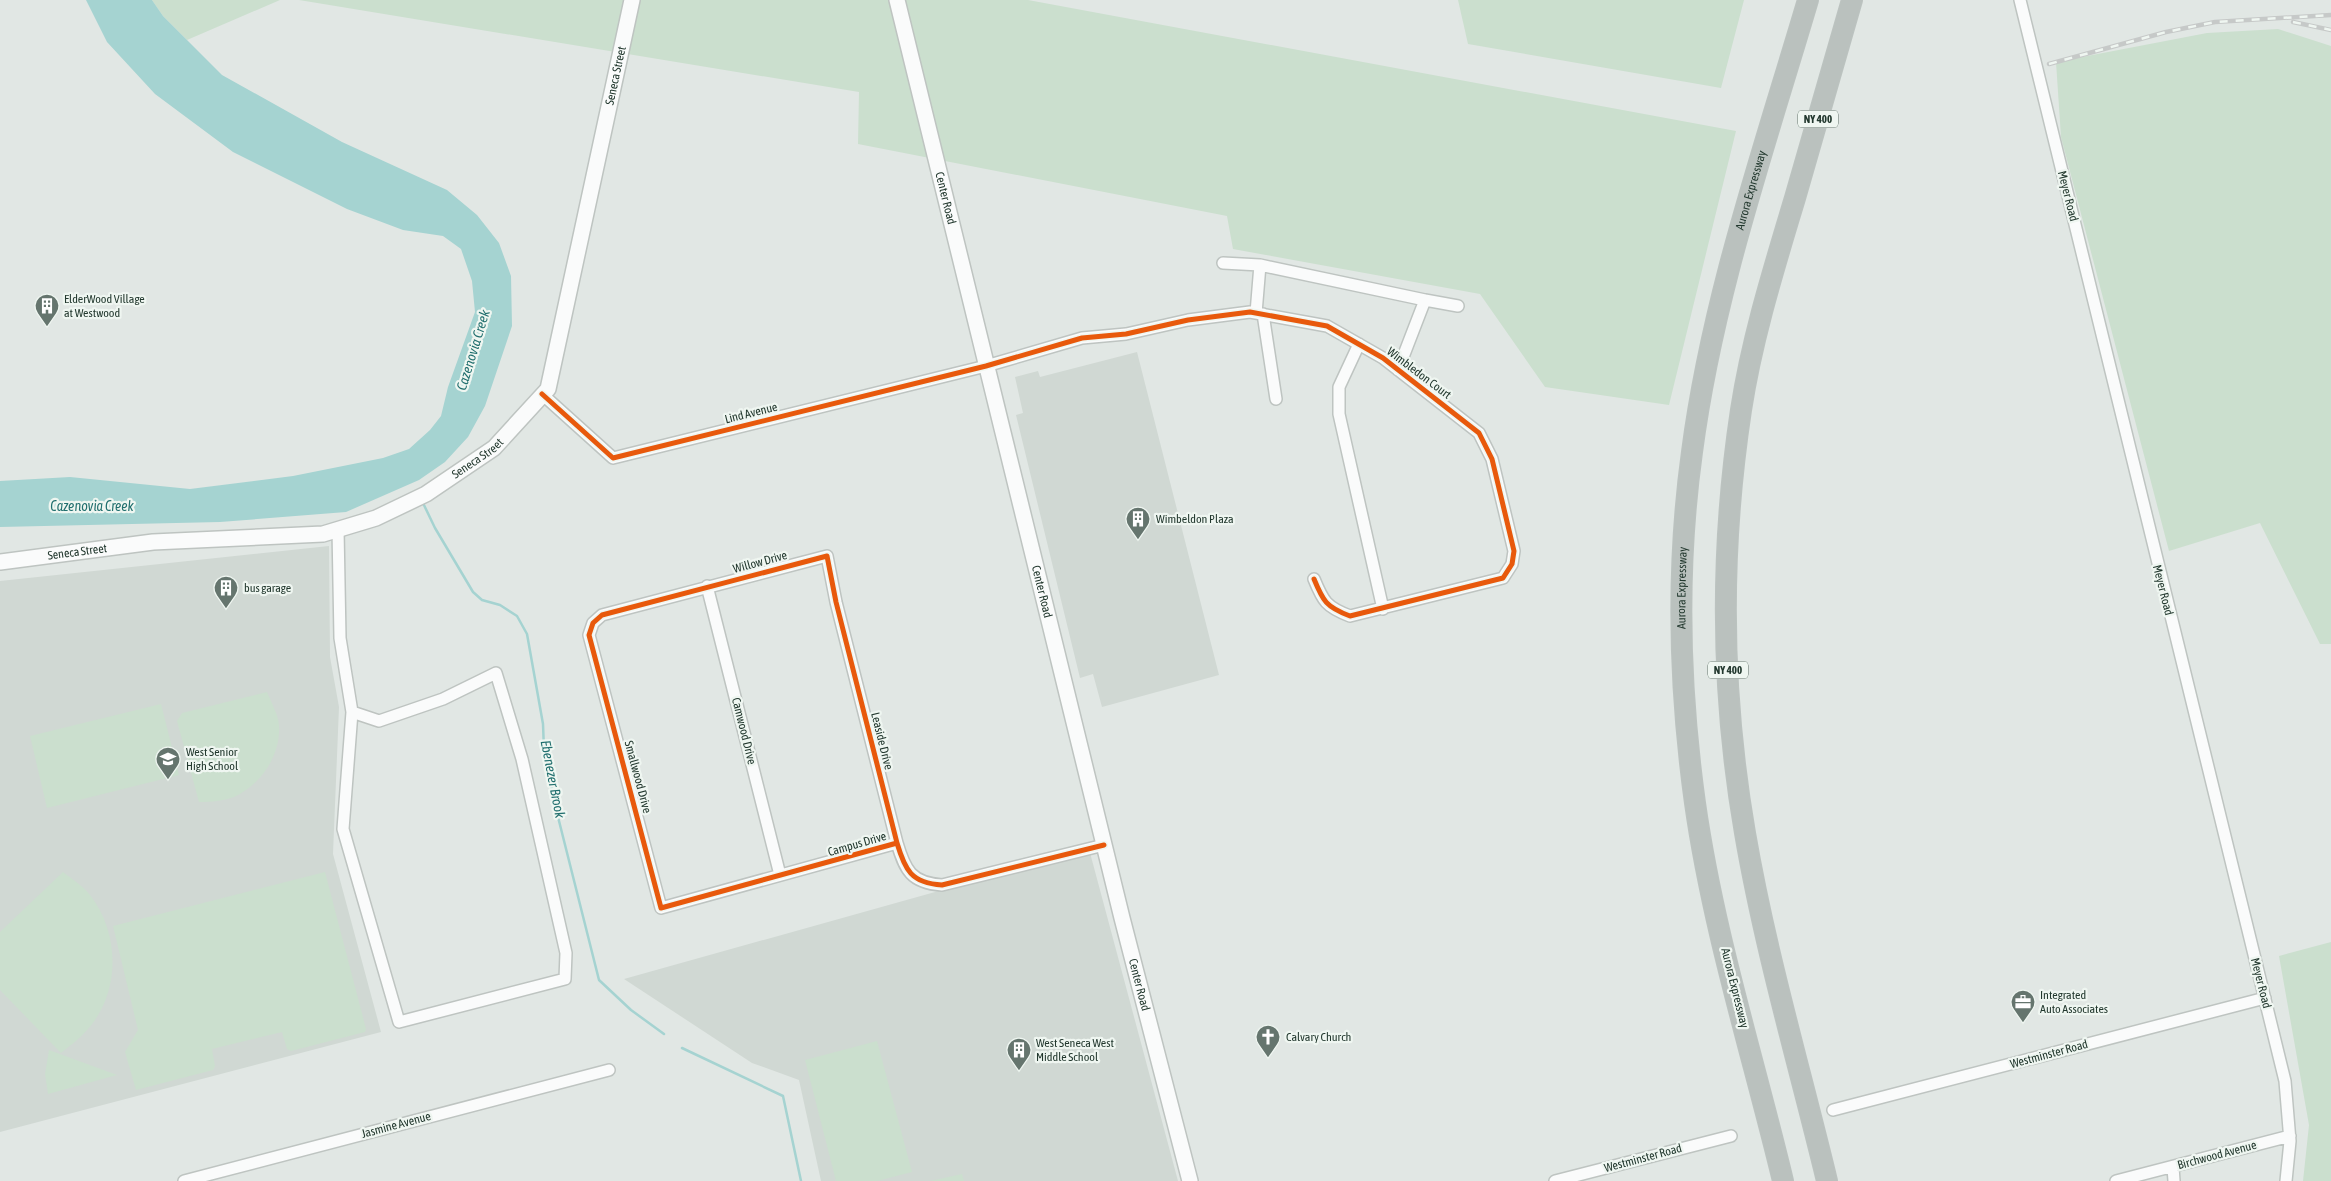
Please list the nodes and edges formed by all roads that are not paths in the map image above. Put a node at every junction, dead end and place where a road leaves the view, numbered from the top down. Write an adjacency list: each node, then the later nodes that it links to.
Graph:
1 (632, 0): 14 (main road, Seneca Street)
2 (897, 0): 12 (main road, Center Road)
3 (1808, 0): 37 (highway, Aurora Expressway)
4 (1852, 0): 38 (highway, NY 400)
5 (2020, 0): 28 (street, Meyer Road)
6 (1223, 262): 7 (street)
7 (1260, 265): 8 (street); 10 (street)
8 (1425, 300): 9 (street); 13 (street)
9 (1458, 306)
10 (1259, 313): 11 (street, Wimbledon Court); 12 (street, Wimbledon Court); 15 (street)
11 (1359, 344): 13 (street, Wimbledon Court); 20 (street)
12 (986, 366): 14 (street, Lind Avenue); 25 (main road, Center Road)
13 (1398, 370): 20 (street, Wimbledon Court)
14 (542, 394): 16 (main road, Seneca Street)
15 (1276, 399)
16 (338, 529): 17 (main road, Seneca Street); 23 (street)
17 (0, 562)
18 (1314, 579): 20 (street, Wimbledon Court)
19 (707, 586): 21 (street, Willow Drive); 22 (street, Willow Drive); 26 (street, Camwood Drive)
20 (1383, 609)
21 (610, 613): 27 (street, Smallwood Drive)
22 (847, 645): 24 (street, Leaside Drive)
23 (352, 712): 23 (street)
24 (897, 843): 25 (street, Campus Drive); 26 (street, Campus Drive)
25 (1104, 844): 35 (main road, Center Road)
26 (780, 876): 27 (street, Campus Drive)
27 (711, 894)
28 (2265, 998): 30 (street, Westminster Road); 32 (street, Meyer Road)
29 (609, 1070): 34 (street, Jasmine Avenue)
30 (1833, 1110)
31 (1731, 1136): 36 (street, Westminster Road)
32 (2290, 1136): 33 (street, Birchwood Avenue); 41 (street, Meyer Road)
33 (2173, 1166): 39 (street, Birchwood Avenue); 40 (street)
34 (184, 1181)
35 (1190, 1181)
36 (1555, 1181)
37 (1783, 1181)
38 (1827, 1181)
39 (2116, 1181)
40 (2174, 1181)
41 (2286, 1181)

